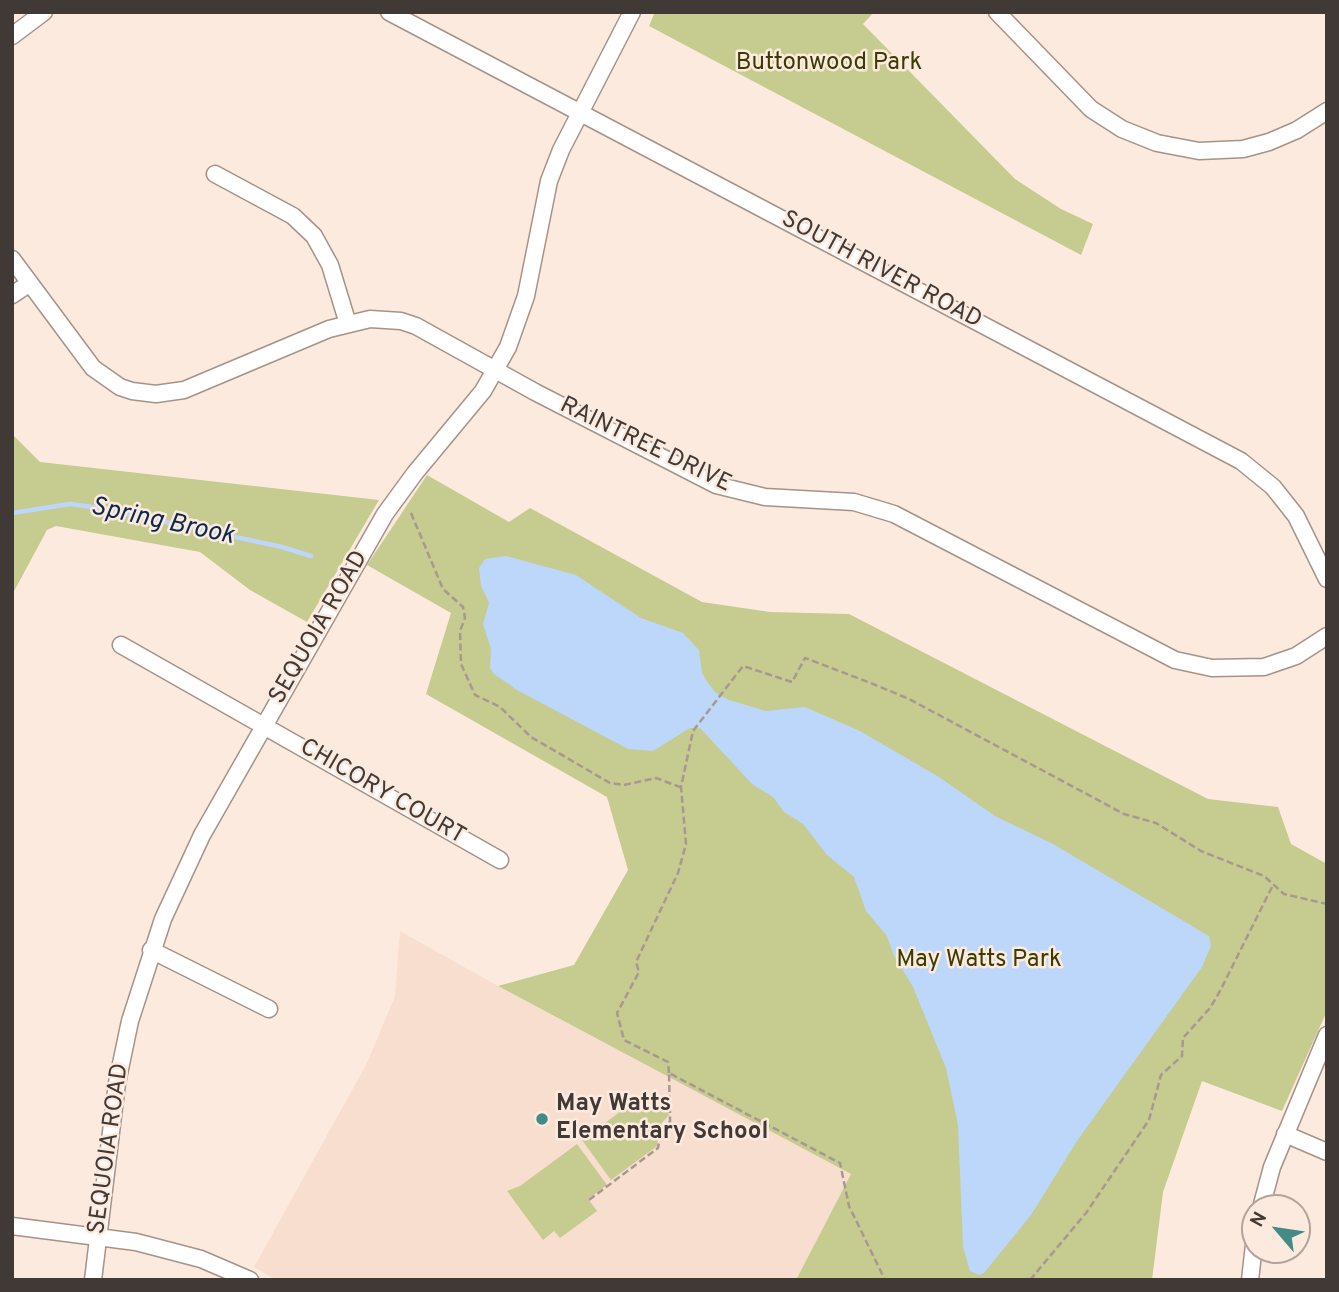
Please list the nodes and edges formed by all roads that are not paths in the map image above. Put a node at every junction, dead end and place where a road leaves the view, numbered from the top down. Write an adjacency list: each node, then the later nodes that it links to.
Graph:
1 (44, 12): 5 (street)
2 (389, 12): 8 (street, SOUTH RIVER ROAD)
3 (632, 12): 8 (street, SEQUOIA ROAD)
4 (997, 12): 7 (street)
5 (24, 18): 6 (street)
6 (12, 36)
7 (1327, 111)
8 (580, 112): 14 (street, SEQUOIA ROAD); 15 (street, SOUTH RIVER ROAD)
9 (215, 174): 13 (street)
10 (12, 259): 11 (street, RAINTREE DRIVE)
11 (30, 283): 12 (street); 13 (street, RAINTREE DRIVE)
12 (12, 295)
13 (348, 324): 14 (street, RAINTREE DRIVE)
14 (495, 370): 16 (street, RAINTREE DRIVE); 18 (street, SEQUOIA ROAD)
15 (1327, 579)
16 (1327, 636)
17 (121, 645): 18 (street, CHICORY COURT)
18 (264, 726): 19 (street, CHICORY COURT); 20 (street, SEQUOIA ROAD)
19 (500, 860)
20 (152, 950): 21 (street); 27 (street, SEQUOIA ROAD)
21 (269, 1009)
22 (1327, 1035): 23 (street)
23 (1285, 1134): 24 (street); 25 (street)
24 (1327, 1152)
25 (1266, 1194)
26 (12, 1226): 27 (street)
27 (98, 1236): 28 (street, SEQUOIA ROAD); 29 (street)
28 (93, 1280)
29 (250, 1280)

